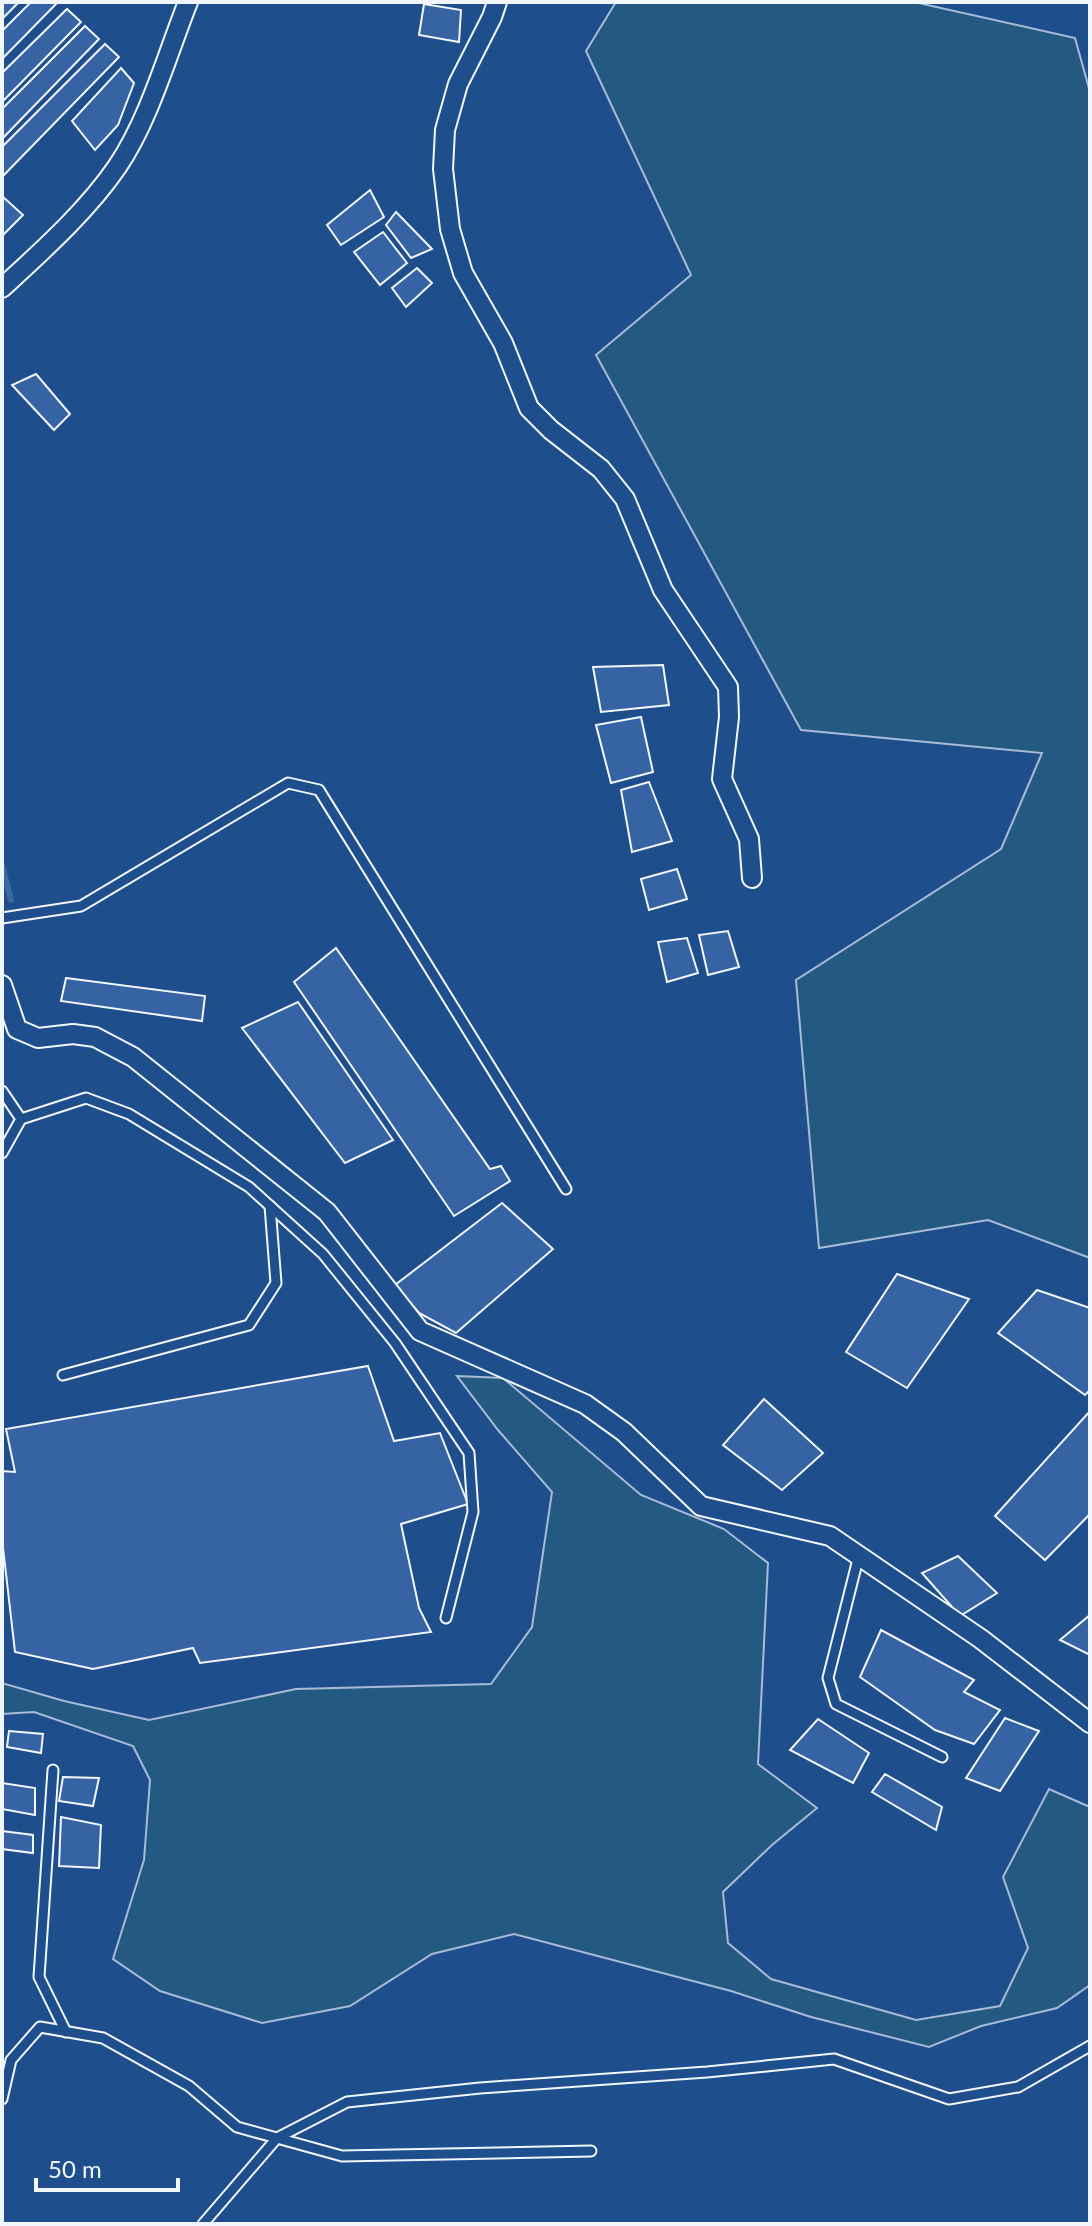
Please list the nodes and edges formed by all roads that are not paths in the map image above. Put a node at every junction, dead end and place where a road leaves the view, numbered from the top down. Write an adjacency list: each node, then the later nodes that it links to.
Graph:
1 (188, 2): 3 (street)
2 (497, 2): 4 (street)
3 (2, 288)
4 (752, 878)
5 (2, 918): 10 (lane)
6 (2, 985): 13 (street)
7 (2, 1091): 8 (lane)
8 (21, 1119): 9 (lane); 11 (lane)
9 (2, 1153)
10 (566, 1189)
11 (270, 1206): 12 (lane); 14 (lane)
12 (63, 1375)
13 (859, 1555): 15 (street); 16 (lane)
14 (446, 1618)
15 (1090, 1723)
16 (942, 1757)
17 (53, 1770): 18 (lane)
18 (66, 2032): 20 (lane); 21 (lane)
19 (1090, 2046): 21 (lane)
20 (2, 2099)
21 (277, 2138): 22 (lane); 23 (lane)
22 (591, 2151)
23 (203, 2224)

